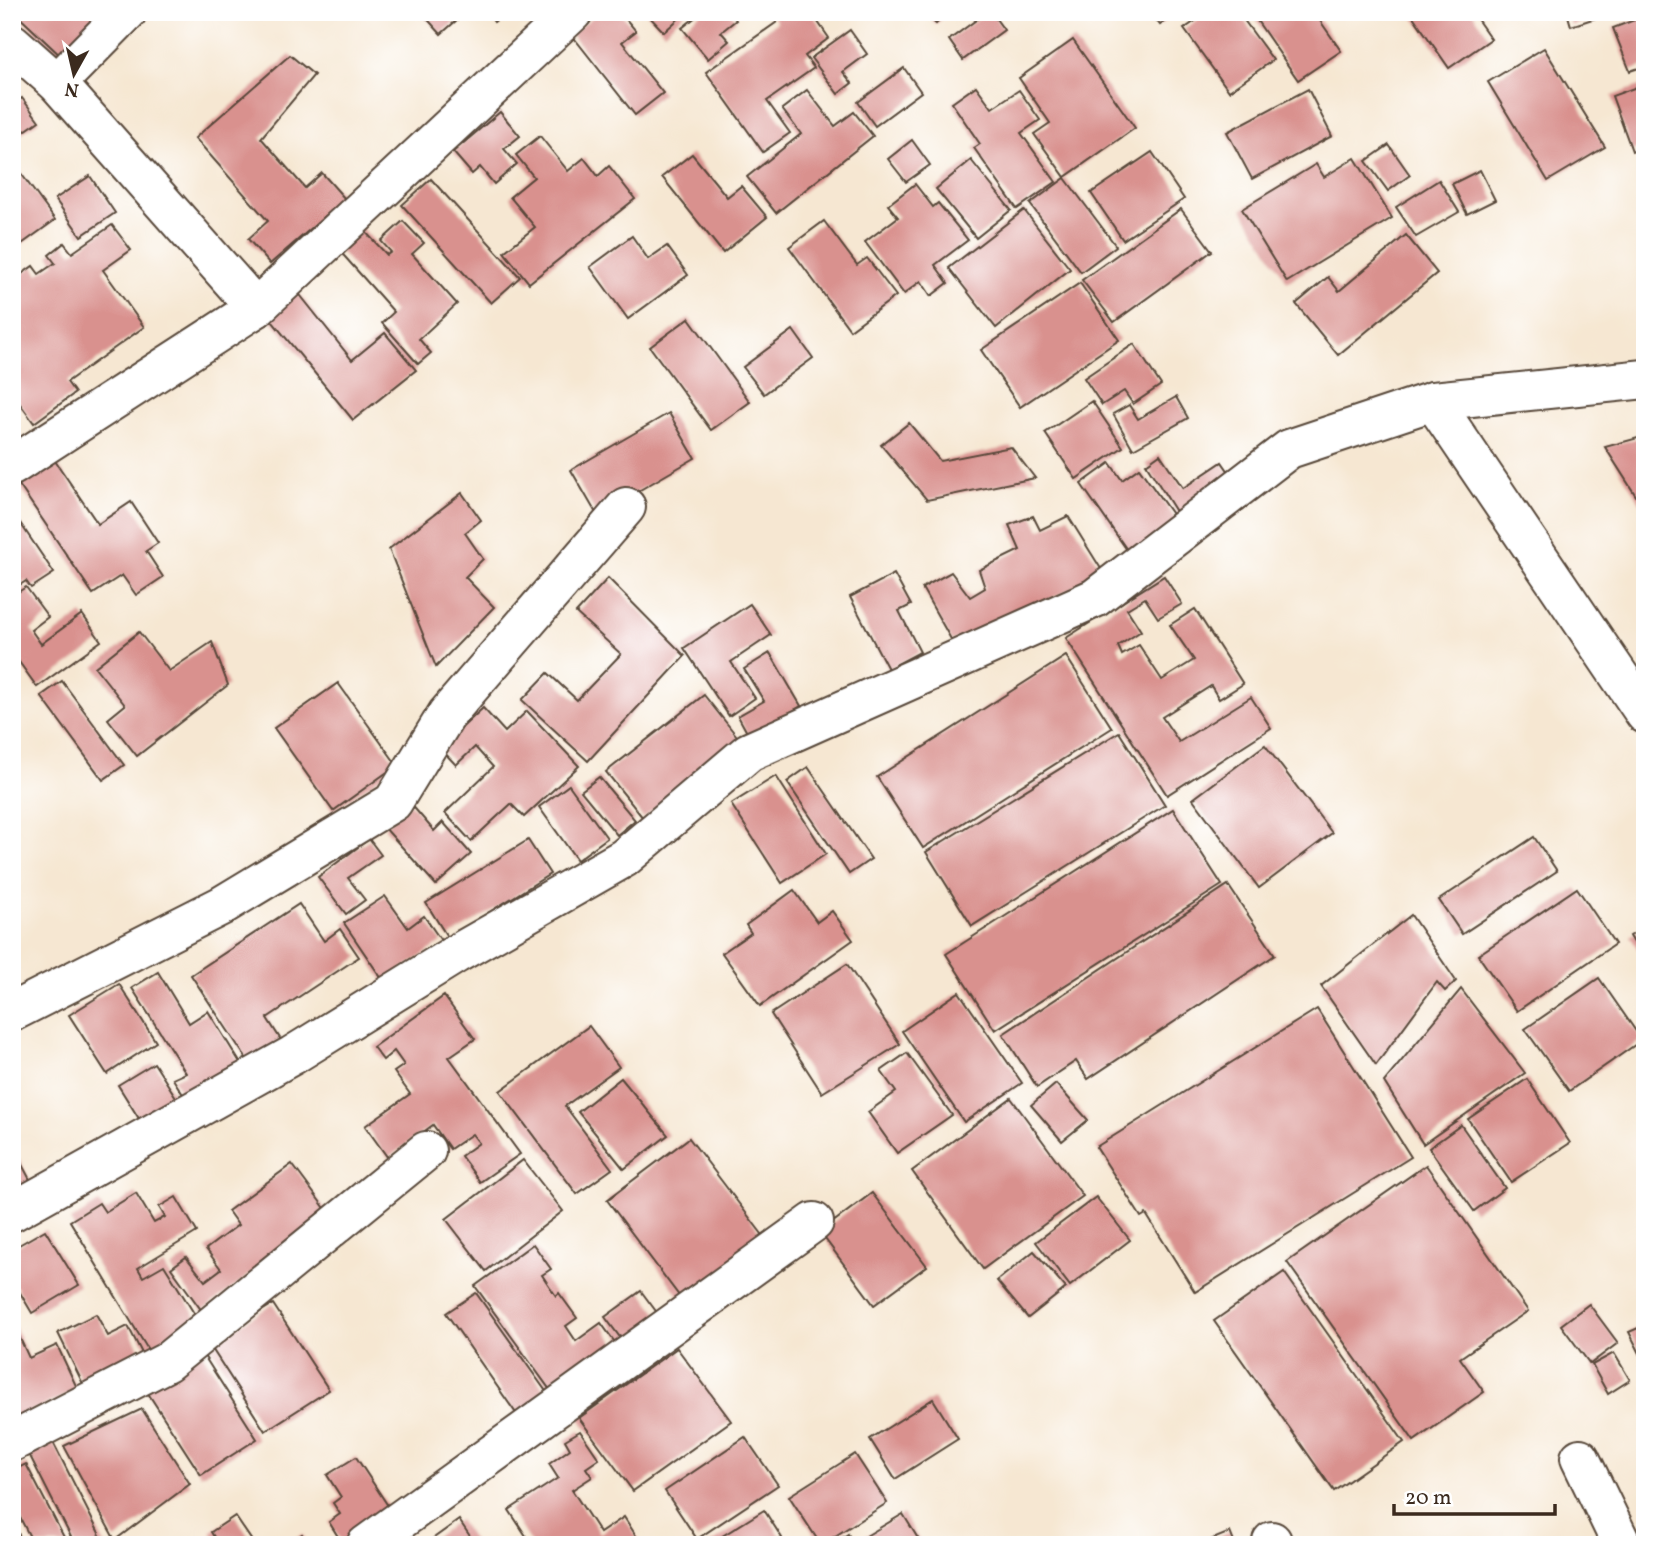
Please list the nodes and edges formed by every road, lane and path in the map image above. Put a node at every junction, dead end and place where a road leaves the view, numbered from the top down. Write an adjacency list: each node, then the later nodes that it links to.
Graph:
1 (127, 12): 4 (street)
2 (573, 12): 5 (street)
3 (12, 43): 4 (street)
4 (57, 83): 5 (street)
5 (256, 308): 8 (street)
6 (1645, 379): 7 (street)
7 (1433, 401): 10 (street); 13 (street)
8 (12, 466)
9 (626, 507): 11 (street)
10 (1645, 714)
11 (12, 1012)
12 (426, 1151): 15 (street)
13 (12, 1212)
14 (814, 1222): 17 (street)
15 (12, 1442)
16 (1580, 1458): 18 (street)
17 (366, 1545)
18 (1622, 1545)

